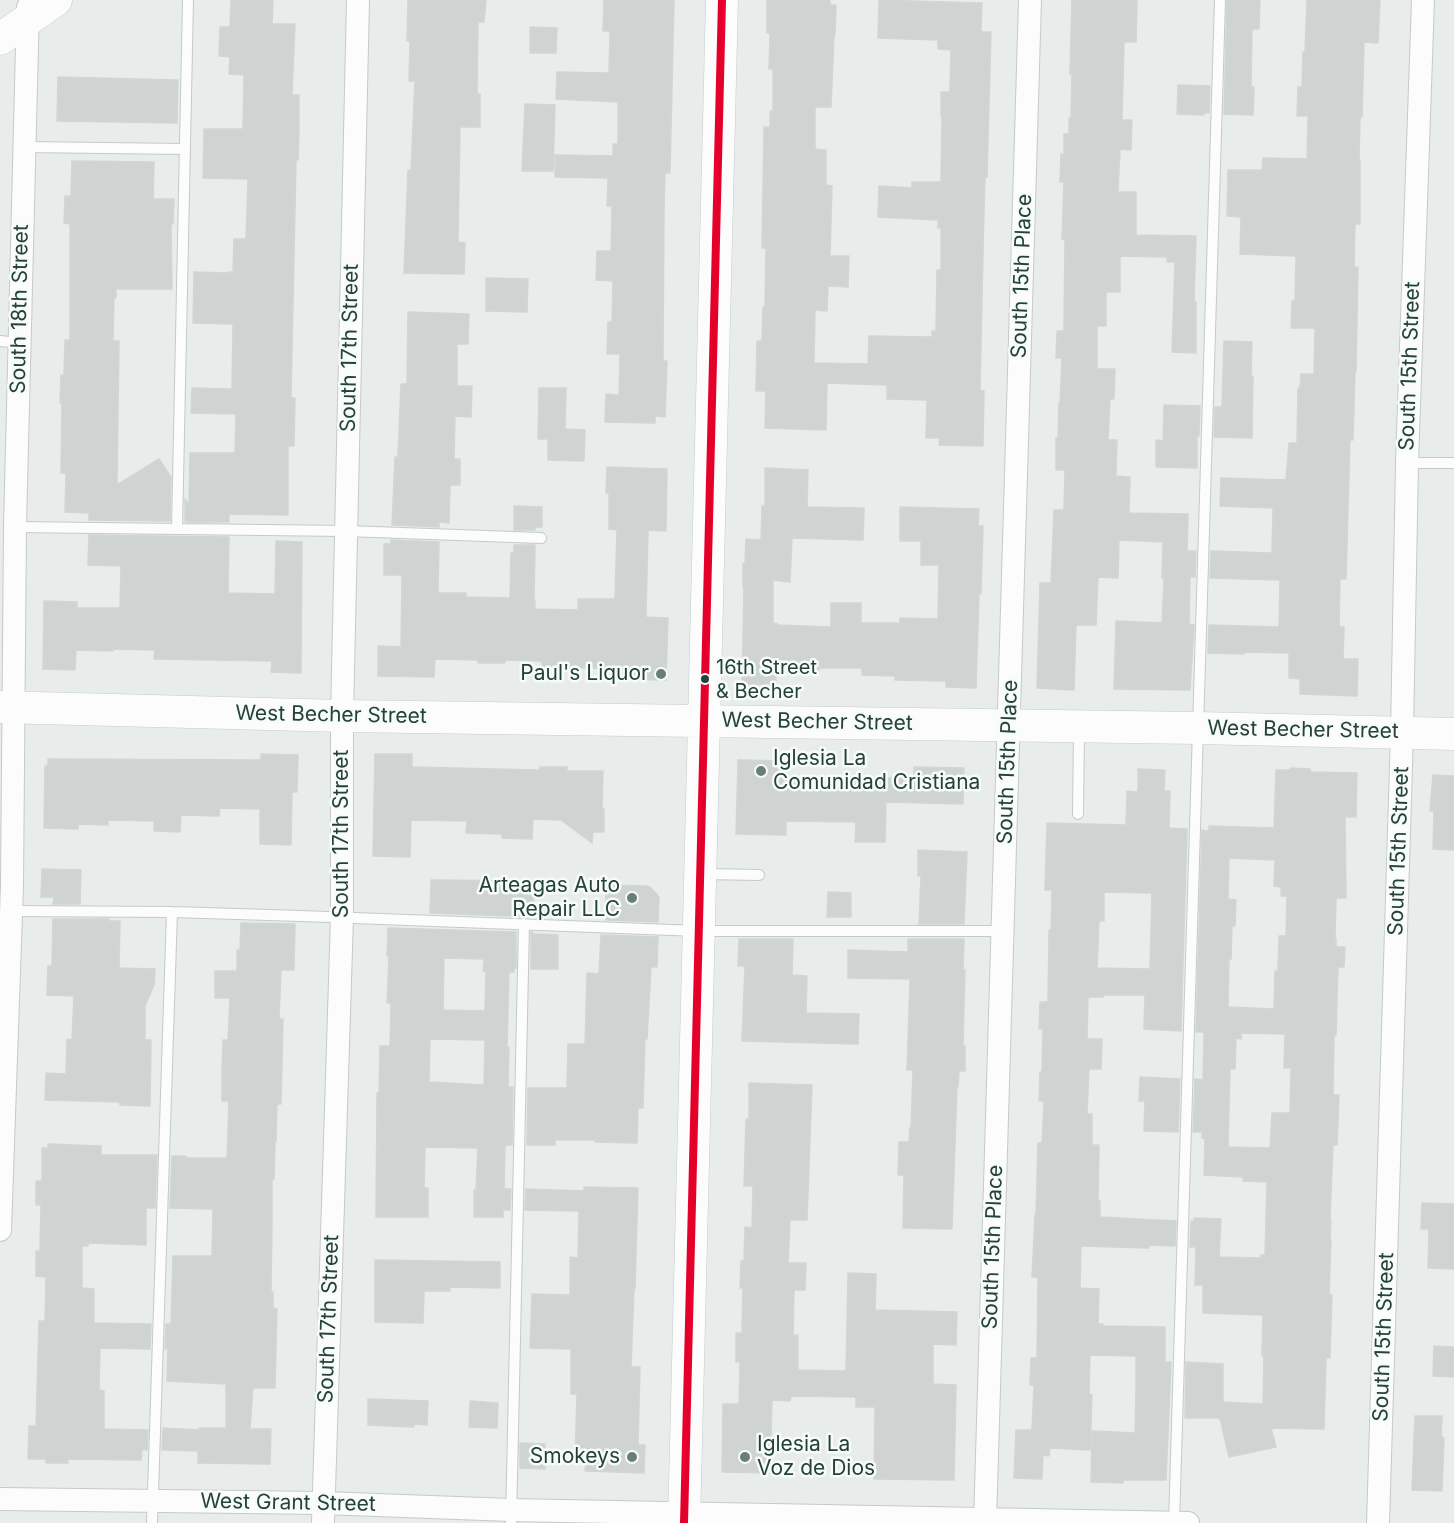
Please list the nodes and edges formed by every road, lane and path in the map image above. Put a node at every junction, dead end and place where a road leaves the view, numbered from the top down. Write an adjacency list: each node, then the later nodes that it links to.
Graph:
1 (56, 0): 8 (main road)
2 (188, 0): 11 (lane)
3 (358, 0): 17 (street, South 17th Street)
4 (722, 0): 21 (main road)
5 (1030, 0): 22 (street, South 15th Place)
6 (1220, 0): 24 (lane)
7 (1423, 0): 13 (street, South 15th Street)
8 (28, 10): 9 (main road); 10 (street, South 18th Street)
9 (0, 39)
10 (24, 147): 11 (lane); 12 (street, South 18th Street)
11 (184, 149): 16 (lane)
12 (10, 342): 15 (street, South 18th Street)
13 (1407, 463): 14 (lane); 25 (street, South 15th Street)
14 (1454, 463)
15 (15, 527): 16 (lane); 19 (street, South 18th Street)
16 (177, 529): 17 (lane)
17 (346, 531): 18 (lane); 20 (street, South 17th Street)
18 (541, 538)
19 (7, 707): 20 (main road, West Becher Street); 30 (street, South 18th Street)
20 (342, 716): 21 (main road, West Becher Street); 33 (street, South 17th Street)
21 (704, 721): 22 (main road, West Becher Street); 28 (main road)
22 (1009, 725): 23 (main road, West Becher Street); 36 (street, South 15th Place)
23 (1079, 726): 24 (main road, West Becher Street); 27 (lane)
24 (1198, 728): 25 (main road, West Becher Street); 45 (lane)
25 (1402, 733): 26 (main road, West Becher Street); 47 (street, South 15th Street)
26 (1454, 734)
27 (1077, 814)
28 (701, 874): 29 (lane); 35 (main road)
29 (759, 875)
30 (6, 885): 31 (street, South 18th Street)
31 (11, 910): 32 (lane); 37 (street, South 18th Street)
32 (172, 912): 33 (lane); 39 (lane)
33 (342, 918): 34 (lane); 40 (street, South 17th Street)
34 (524, 924): 35 (lane); 41 (lane)
35 (699, 930): 36 (lane); 42 (main road)
36 (1003, 930): 44 (street, South 15th Place)
37 (0, 1230)
38 (0, 1499): 39 (street, West Grant Street)
39 (153, 1512): 40 (street, West Grant Street)
40 (323, 1513): 41 (street, West Grant Street)
41 (512, 1516): 42 (street, West Grant Street)
42 (684, 1518): 43 (street, West Grant Street)
43 (864, 1520): 44 (street, West Grant Street)
44 (985, 1521): 45 (street, West Grant Street)
45 (1174, 1523): 46 (street, West Grant Street)
46 (1188, 1523)
47 (1378, 1523)

